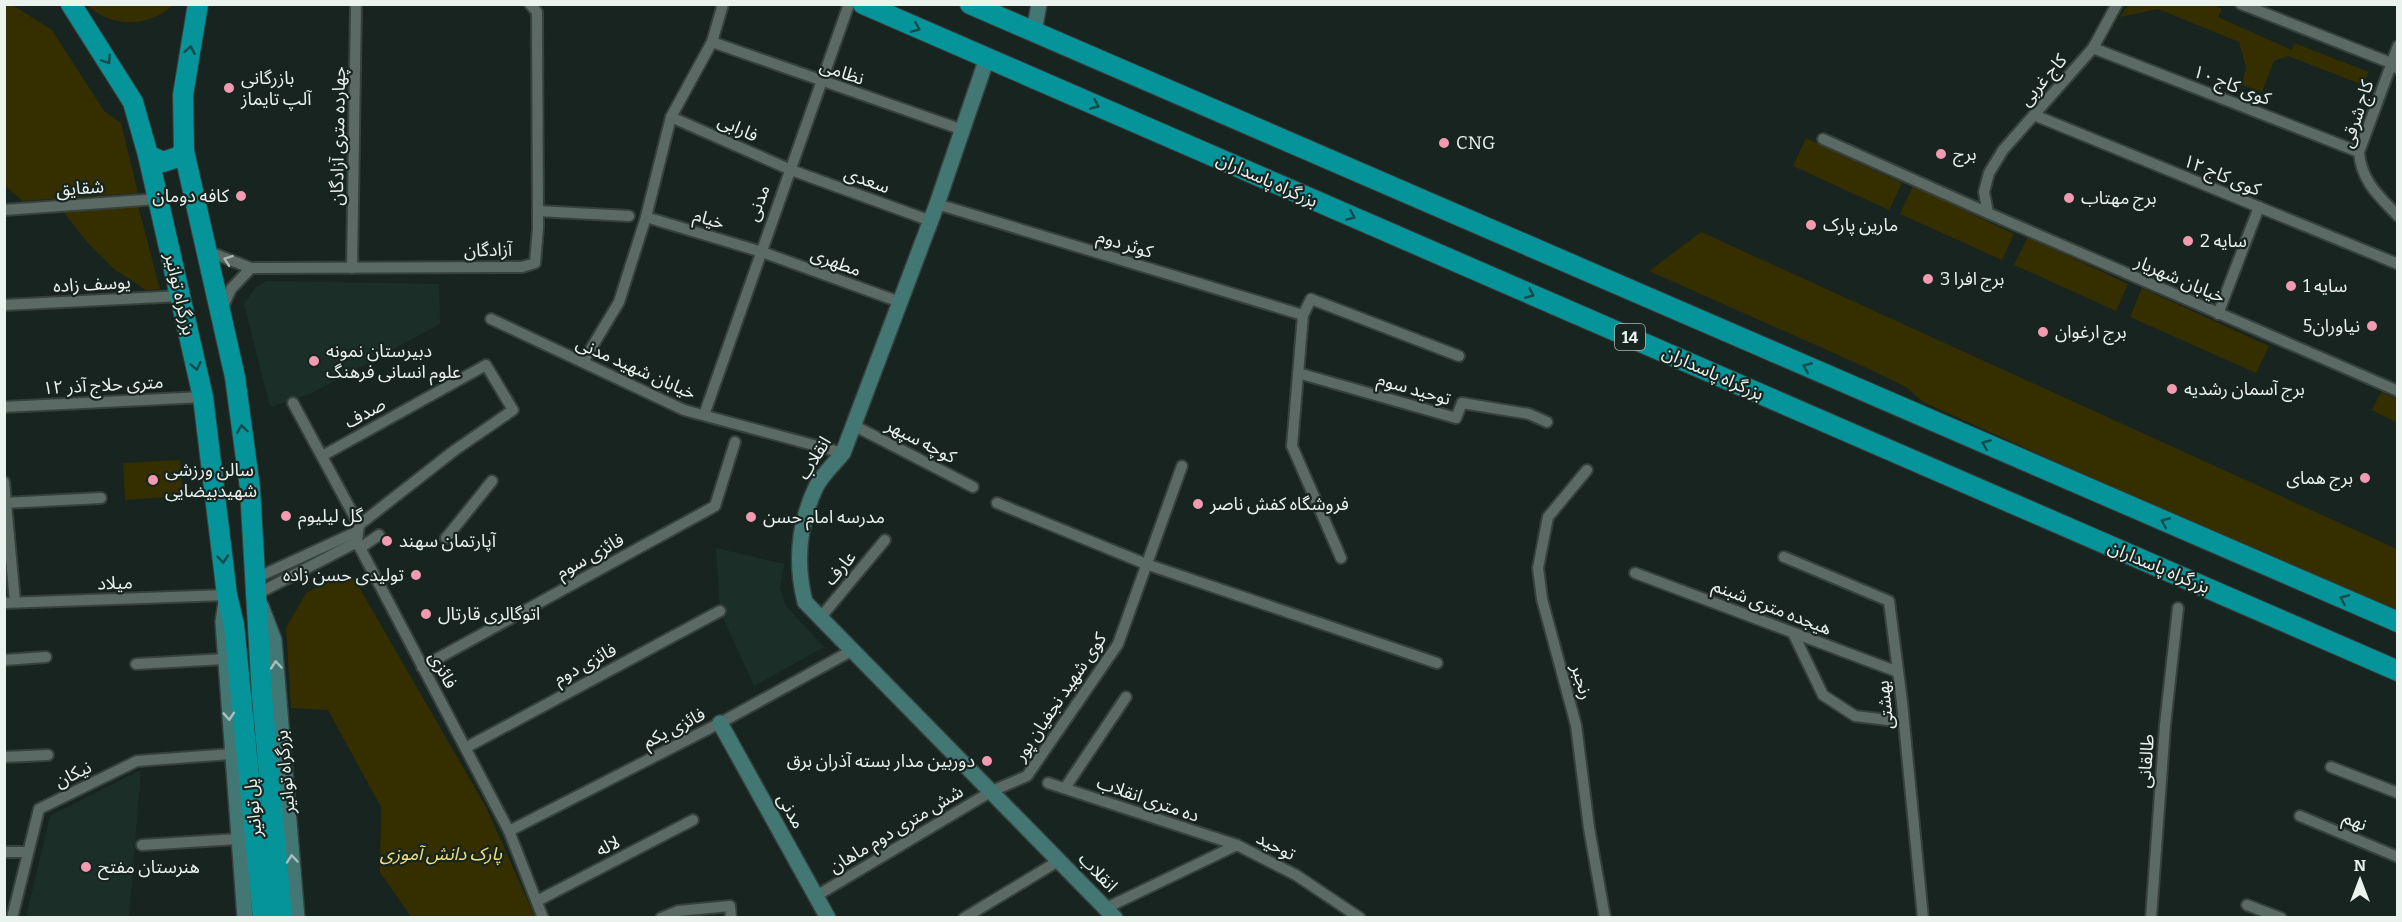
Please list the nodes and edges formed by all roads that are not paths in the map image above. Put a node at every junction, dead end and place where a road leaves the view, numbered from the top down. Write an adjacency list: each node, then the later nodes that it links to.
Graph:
1 (198, 4): 23 (highway, بزرگراه توانیر, one-way to 1)
2 (356, 4): 41 (street, چهارده متری آزادگان)
3 (530, 4): 31 (street, آزادگان)
4 (723, 4): 13 (street)
5 (849, 4): 18 (street, مدنی)
6 (863, 4): 16 (highway, بزرگراه پاسداران / 14, one-way to 16)
7 (970, 4): 12 (highway, 14)
8 (1039, 4): 12 (street)
9 (2117, 4): 15 (street, کاج غربی)
10 (2241, 4): 17 (street)
11 (68, 7): 25 (highway, بزرگراه توانیر, one-way to 25)
12 (1034, 32): 84 (highway, 14, one-way to 12)
13 (712, 42): 18 (street, نظامی); 20 (street)
14 (2397, 46): 17 (street, کاج شرقی)
15 (2093, 48): 19 (street, کاج غربی); 24 (street, کوی کاج ۱۰)
16 (987, 58): 21 (street, انقلاب); 93 (highway, بزرگراه پاسداران / 14, one-way to 93)
17 (2394, 66): 24 (street, کاج شرقی)
18 (822, 82): 21 (street, نظامی); 26 (street, مدنی)
19 (2034, 116): 29 (street, کوی کاج ۱۲); 32 (street, کاج غربی)
20 (671, 117): 26 (street, فارابی); 35 (street)
21 (963, 130): 28 (street, انقلاب)
22 (1823, 139): 32 (street, خیابان شهریار)
23 (184, 151): 25 (highway); 37 (highway, بزرگراه توانیر)
24 (2359, 152): 34 (street, کاج شرقی)
25 (148, 154): 27 (highway, بزرگراه توانیر)
26 (791, 170): 36 (street, سعدی); 38 (street, مدنی)
27 (158, 199): 30 (street, شقایق); 42 (highway, بزرگراه توانیر)
28 (937, 204): 36 (street, انقلاب); 47 (street, کوثر دوم)
29 (2259, 207): 39 (street, کوی کاج ۱۲); 46 (street)
30 (4, 210)
31 (538, 211): 33 (street); 41 (street, آزادگان)
32 (1988, 213): 46 (street, خیابان شهریار)
33 (629, 216)
34 (2397, 216)
35 (646, 217): 38 (street, خیام); 50 (street)
36 (931, 221): 43 (street, انقلاب)
37 (207, 251): 40 (street, آزادگان, one-way to 37); 45 (highway, بزرگراه توانیر)
38 (762, 252): 43 (street, مطهری); 56 (street, مدنی)
39 (2397, 264)
40 (251, 268): 41 (street, آزادگان); 45 (street)
41 (352, 268)
42 (181, 296): 44 (street, یوسف زاده); 53 (highway, بزرگراه توانیر, one-way to 53)
43 (900, 302): 58 (street, انقلاب)
44 (4, 305)
45 (220, 312): 78 (highway, بزرگراه توانیر, one-way to 45)
46 (2218, 314): 52 (street, خیابان شهریار)
47 (1303, 315): 49 (street); 51 (street)
48 (491, 319): 50 (street, خیابان شهید مدنی)
49 (1459, 356)
50 (583, 362): 56 (street, خیابان شهید مدنی)
51 (1298, 373): 57 (street, توحید سوم); 75 (street)
52 (2397, 391)
53 (203, 397): 55 (street, ۱۲ متری حلاج آذر); 79 (highway, بزرگراه توانیر, one-way to 79)
54 (293, 403): 61 (street, فائزی)
55 (4, 407)
56 (704, 415): 60 (street, خیابان شهید مدنی)
57 (1547, 422)
58 (853, 425): 60 (street, انقلاب); 66 (street, کوچه سپهر)
59 (735, 442): 92 (street, فائزی سوم)
60 (843, 453): 83 (street, انقلاب)
61 (322, 456): 71 (street, فائزی); 71 (street, صدف)
62 (1182, 466): 76 (street, کوی شهید نجفیان پور)
63 (1587, 470): 122 (street, رنجبر)
64 (492, 481): 72 (street)
65 (4, 482): 68 (street)
66 (973, 487)
67 (102, 498): 68 (street)
68 (5, 503): 80 (street)
69 (997, 503): 76 (street)
70 (379, 535): 71 (street)
71 (358, 536): 78 (street); 92 (street, فائزی)
72 (446, 538)
73 (885, 540): 83 (street, عارف)
74 (1784, 557): 94 (street, بهشتی)
75 (1341, 558)
76 (1146, 564): 90 (street); 106 (street, کوی شهید نجفیان پور)
77 (1635, 573): 85 (street, هیجده متری شبنم)
78 (256, 586): 95 (highway, بزرگراه توانیر); 127 (street, بزرگراه توانیر, one-way to 78)
79 (227, 595): 80 (street, میلاد); 88 (street, بزرگراه توانیر); 95 (highway, بزرگراه توانیر)
80 (10, 603)
81 (2178, 608): 136 (street, طالقانی)
82 (720, 611): 99 (street, فائزی دوم)
83 (820, 618): 86 (street, انقلاب)
84 (2397, 622)
85 (1794, 633): 94 (street, هیجده متری شبنم); 97 (street)
86 (851, 651): 98 (street, فائزی یکم); 106 (street, انقلاب)
87 (46, 657): 89 (street)
88 (225, 659): 91 (street); 100 (street, بزرگراه توانیر, one-way to 100)
89 (4, 660)
90 (1437, 663)
91 (136, 664)
92 (422, 667): 99 (street, فائزی)
93 (2397, 671)
94 (1898, 672): 97 (street, بهشتی)
95 (252, 697): 125 (highway, پل توانیر); 126 (highway, پل توانیر)
96 (1126, 697): 105 (street)
97 (1904, 722): 135 (street, بهشتی)
98 (720, 723): 110 (street, فائزی یکم); 118 (street, مدنی)
99 (467, 747): 110 (street, فائزی)
100 (231, 754): 111 (street, بزرگراه توانیر); 115 (street, نیکان)
101 (48, 755): 102 (street)
102 (4, 757)
103 (2331, 767): 107 (street)
104 (1048, 783): 105 (street, ده متری انقلاب)
105 (1065, 788): 113 (street, ده متری انقلاب)
106 (992, 791): 117 (street, انقلاب); 118 (street, شش متری دوم ماهان)
107 (2397, 793)
108 (2300, 816): 116 (street, نهم)
109 (693, 820): 119 (street, لاله)
110 (509, 831): 119 (street, فائزی)
111 (238, 839): 112 (street); 124 (street, بزرگراه توانیر)
112 (142, 845)
113 (1237, 845): 121 (street, توحید); 133 (street, توحید)
114 (4, 852): 115 (street)
115 (27, 852): 123 (street, نیکان)
116 (2397, 857)
117 (1060, 861): 121 (street, انقلاب); 132 (street)
118 (816, 896): 131 (street, مدنی)
119 (537, 901): 128 (street, فائزی)
120 (2247, 905): 137 (street)
121 (1111, 913)
122 (1605, 917): 134 (street)
123 (12, 918)
124 (245, 918)
125 (263, 918)
126 (282, 918)
127 (297, 918)
128 (543, 918)
129 (661, 918): 130 (street)
130 (730, 918)
131 (828, 918)
132 (964, 918)
133 (1360, 918)
134 (1614, 918)
135 (1923, 918)
136 (2151, 918)
137 (2281, 918)

